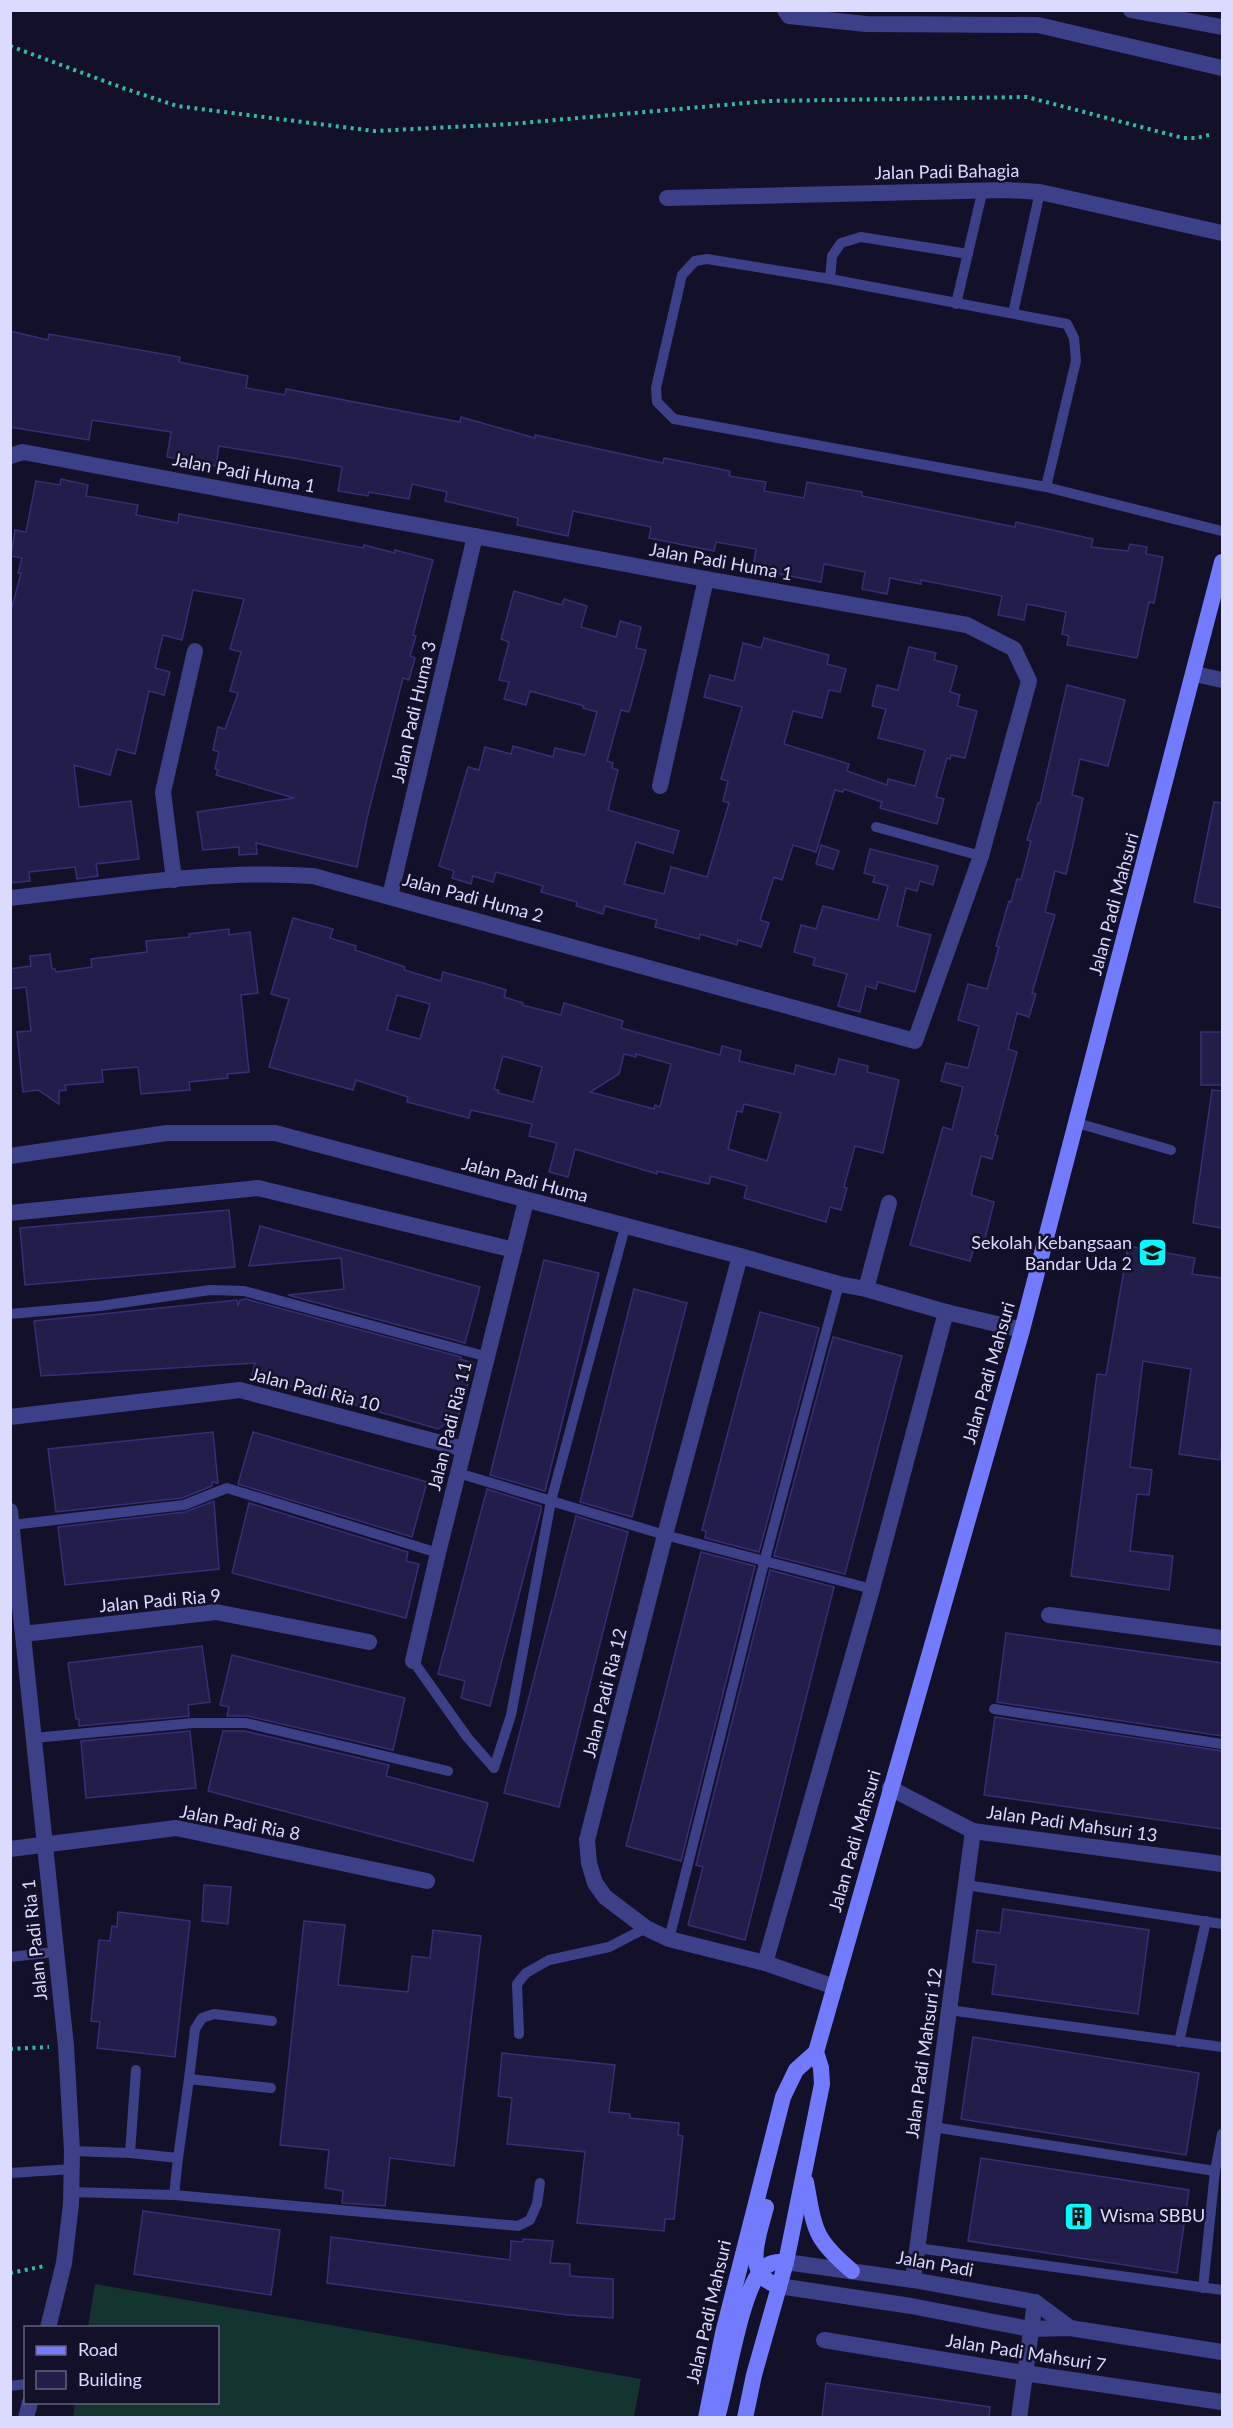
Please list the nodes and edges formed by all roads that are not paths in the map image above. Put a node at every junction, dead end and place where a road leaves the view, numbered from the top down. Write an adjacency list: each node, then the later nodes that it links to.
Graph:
1 (785, 10): 4 (street)
2 (1131, 10): 3 (street)
3 (1222, 27)
4 (1222, 68)
5 (983, 189): 6 (street, Jalan Padi Bahagia); 7 (street, Jalan Padi Bahagia); 9 (lane)
6 (1040, 192): 8 (street, Jalan Padi Bahagia); 12 (lane)
7 (667, 198)
8 (1222, 233)
9 (968, 254): 10 (lane); 11 (lane)
10 (830, 279): 11 (lane); 14 (lane)
11 (957, 304): 12 (lane)
12 (1013, 313): 14 (lane)
13 (10, 456): 16 (street, Jalan Padi Huma 1)
14 (1046, 487): 15 (lane)
15 (1222, 531)
16 (475, 536): 18 (street, Jalan Padi Huma 1); 26 (street, Jalan Padi Huma 3)
17 (1222, 562): 20 (main road, Jalan Padi Mahsuri)
18 (706, 579): 22 (street); 24 (street, Jalan Padi Huma 1)
19 (195, 651): 25 (street)
20 (1195, 674): 21 (street); 29 (main road, Jalan Padi Mahsuri)
21 (1222, 680)
22 (660, 786)
23 (876, 827): 24 (lane)
24 (981, 856): 28 (street, Jalan Padi Huma 1)
25 (174, 880): 26 (street, Jalan Padi Huma 2); 27 (street, Jalan Padi Huma 2)
26 (390, 896): 28 (street, Jalan Padi Huma 2)
27 (10, 898)
28 (915, 1041)
29 (1077, 1123): 30 (lane); 42 (main road, Jalan Padi Mahsuri)
30 (1171, 1150)
31 (10, 1156): 32 (street, Jalan Padi Huma)
32 (526, 1201): 35 (street, Jalan Padi Huma); 36 (street, Jalan Padi Ria 11)
33 (889, 1203): 39 (street)
34 (10, 1213): 36 (street)
35 (625, 1227): 37 (street, Jalan Padi Huma); 47 (lane)
36 (514, 1250): 43 (street, Jalan Padi Ria 11)
37 (740, 1256): 38 (street, Jalan Padi Huma); 49 (street, Jalan Padi Ria 12)
38 (838, 1284): 39 (street, Jalan Padi Huma); 51 (lane)
39 (866, 1289): 40 (street, Jalan Padi Huma)
40 (946, 1312): 42 (street, Jalan Padi Huma); 52 (street)
41 (10, 1314): 43 (lane)
42 (1022, 1330): 62 (main road, Jalan Padi Mahsuri)
43 (488, 1357): 45 (street, Jalan Padi Ria 11)
44 (10, 1418): 45 (street, Jalan Padi Ria 10)
45 (464, 1449): 46 (street, Jalan Padi Ria 11)
46 (458, 1473): 47 (lane); 50 (street, Jalan Padi Ria 11)
47 (551, 1501): 49 (lane); 57 (lane)
48 (11, 1518): 50 (lane); 54 (street, Jalan Padi Ria 1)
49 (665, 1535): 51 (lane); 71 (street, Jalan Padi Ria 12)
50 (438, 1553): 57 (street, Jalan Padi Ria 11)
51 (765, 1559): 52 (lane); 72 (lane)
52 (872, 1589): 75 (street)
53 (1049, 1615): 55 (street)
54 (23, 1634): 56 (street, Jalan Padi Ria 9); 59 (street, Jalan Padi Ria 1)
55 (1222, 1638)
56 (369, 1642)
57 (413, 1661)
58 (994, 1709): 60 (lane)
59 (34, 1738): 61 (lane); 64 (street, Jalan Padi Ria 1)
60 (1222, 1744)
61 (448, 1771)
62 (890, 1788): 63 (street, Jalan Padi Mahsuri 13); 76 (main road, Jalan Padi Mahsuri)
63 (973, 1831): 66 (street, Jalan Padi Mahsuri 13); 68 (street, Jalan Padi Mahsuri 12)
64 (45, 1846): 65 (street, Jalan Padi Ria 8); 67 (street, Jalan Padi Ria 8); 73 (street, Jalan Padi Ria 1)
65 (10, 1849)
66 (1222, 1864)
67 (427, 1881)
68 (966, 1885): 69 (lane); 77 (street, Jalan Padi Mahsuri 12)
69 (1206, 1921): 70 (lane); 80 (lane)
70 (1222, 1923)
71 (646, 1928): 72 (street, Jalan Padi Ria 12); 79 (lane)
72 (669, 1939): 75 (street, Jalan Padi Ria 12)
73 (55, 1952): 74 (lane); 89 (street, Jalan Padi Ria 1)
74 (10, 1957)
75 (765, 1963): 76 (street, Jalan Padi Ria 12)
76 (835, 1987): 82 (main road, Jalan Padi Mahsuri)
77 (949, 2010): 80 (lane); 87 (street, Jalan Padi Mahsuri 12)
78 (272, 2021): 84 (lane)
79 (519, 2034)
80 (1179, 2042): 81 (lane)
81 (1222, 2047)
82 (816, 2052): 85 (main road, Jalan Padi Mahsuri); 93 (main road, Jalan Padi Mahsuri)
83 (136, 2070): 90 (lane)
84 (189, 2079): 86 (lane); 91 (lane)
85 (792, 2079): 102 (main road); 115 (main road, Jalan Padi Mahsuri)
86 (271, 2088)
87 (933, 2127): 94 (lane); 99 (street, Jalan Padi Mahsuri 12)
88 (1222, 2134): 94 (lane)
89 (72, 2151): 90 (lane); 92 (street, Jalan Padi Ria 1)
90 (130, 2153): 91 (lane)
91 (178, 2158): 98 (lane)
92 (73, 2169): 95 (lane); 97 (street, Jalan Padi Ria 1)
93 (805, 2172): 100 (main road, Jalan Padi Mahsuri); 101 (main road)
94 (1215, 2172): 105 (lane)
95 (10, 2173)
96 (540, 2183): 98 (lane)
97 (71, 2192): 98 (lane); 108 (street, Jalan Padi Ria 1)
98 (174, 2195)
99 (917, 2248): 103 (street, Jalan Padi Mahsuri 12); 105 (lane)
100 (786, 2262): 101 (street, Jalan Padi); 102 (main road); 104 (main road, Jalan Padi Mahsuri)
101 (852, 2271): 103 (street, Jalan Padi)
102 (760, 2272): 104 (main road); 116 (main road)
103 (913, 2280): 107 (street, Jalan Padi)
104 (780, 2286): 110 (street, Jalan Padi); 117 (main road, Jalan Padi Mahsuri)
105 (1203, 2288): 106 (lane)
106 (1222, 2290)
107 (1035, 2302): 109 (street, Jalan Padi); 110 (street)
108 (48, 2326)
109 (1070, 2328): 110 (street, Jalan Padi); 112 (street, Jalan Padi)
110 (1030, 2329): 113 (street)
111 (824, 2340): 113 (street, Jalan Padi Mahsuri 7)
112 (1222, 2352)
113 (1024, 2373): 114 (street, Jalan Padi Mahsuri 7); 118 (street)
114 (1222, 2402)
115 (706, 2418)
116 (717, 2418)
117 (745, 2418)
118 (1019, 2418)

